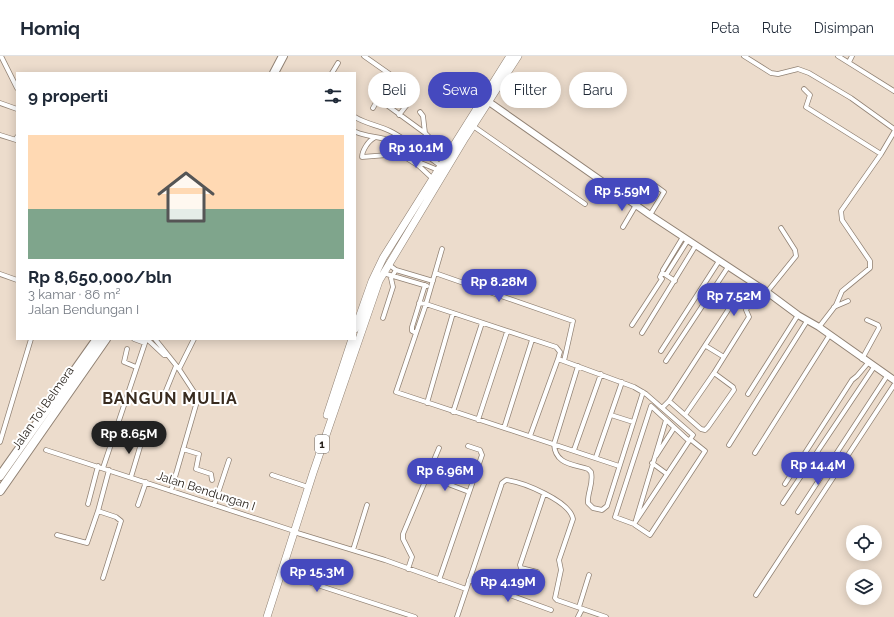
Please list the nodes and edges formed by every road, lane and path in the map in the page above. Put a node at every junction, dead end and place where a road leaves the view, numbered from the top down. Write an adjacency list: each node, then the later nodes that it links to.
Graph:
1 (1, 56): 16 (street)
2 (283, 56): 12 (highway)
3 (290, 56): 13 (highway)
4 (364, 56): 15 (street)
5 (510, 56): 37 (highway, 1)
6 (518, 56): 19 (highway, 1)
7 (744, 56): 30 (street)
8 (838, 56): 10 (street)
9 (852, 56): 10 (street)
10 (849, 62): 18 (street)
11 (338, 63): 14 (street)
12 (275, 72)
13 (282, 72)
14 (333, 72)
15 (387, 72)
16 (16, 86)
17 (804, 89): 39 (street)
18 (894, 91)
19 (492, 97)
20 (0, 103): 25 (street)
21 (492, 104): 46 (main road)
22 (390, 108): 27 (street)
23 (404, 108): 27 (street)
24 (485, 108): 29 (highway, 1)
25 (16, 109)
26 (420, 112): 33 (street)
27 (399, 115): 33 (street)
28 (356, 118): 41 (street)
29 (473, 126): 44 (highway, 1); 45 (street)
30 (894, 129)
31 (356, 132): 35 (street)
32 (894, 132): 39 (street)
33 (425, 133): 37 (street)
34 (0, 135): 36 (street)
35 (374, 138): 38 (street); 38 (street)
36 (16, 140)
37 (450, 150): 41 (highway, 1)
38 (402, 153): 40 (street)
39 (881, 154): 72 (street)
40 (420, 165): 41 (street); 42 (street)
41 (439, 168): 42 (highway, 1)
42 (433, 179): 44 (highway, 1)
43 (653, 184): 47 (street)
44 (424, 199): 54 (highway, 1); 80 (highway, 1)
45 (585, 204)
46 (636, 205): 47 (main road); 48 (street)
47 (650, 215): 50 (main road)
48 (623, 227)
49 (781, 228): 68 (street)
50 (686, 238): 51 (main road); 57 (street); 61 (street)
51 (696, 245): 53 (main road); 65 (street)
52 (442, 249): 59 (street)
53 (719, 261): 55 (main road); 99 (street)
54 (388, 264): 56 (street); 58 (highway, 1)
55 (728, 267): 68 (main road); 105 (street)
56 (396, 270): 62 (street); 64 (street)
57 (663, 270)
58 (383, 273): 62 (street); 169 (highway, 1)
59 (435, 273): 64 (street); 104 (street)
60 (0, 274): 63 (street)
61 (666, 275): 65 (street); 79 (street)
62 (393, 276): 66 (street); 75 (street)
63 (16, 280)
64 (433, 281): 67 (street)
65 (675, 281): 84 (street)
66 (425, 285): 67 (street); 70 (street)
67 (431, 287): 71 (street)
68 (767, 292): 74 (main road)
69 (848, 301): 72 (street)
70 (419, 303): 71 (street); 83 (street)
71 (426, 304): 73 (street); 83 (street)
72 (834, 307): 81 (street)
73 (453, 314): 78 (street); 120 (street)
74 (798, 315): 77 (main road); 117 (street)
75 (383, 318)
76 (867, 320): 102 (street)
77 (807, 321): 81 (main road); 136 (street)
78 (482, 323): 82 (street); 122 (street)
79 (632, 325)
80 (356, 326)
81 (819, 327): 85 (main road)
82 (507, 332): 95 (street); 125 (street)
83 (416, 333): 120 (street)
84 (642, 333)
85 (829, 336): 102 (main road); 141 (street)
86 (31, 340): 133 (street)
87 (96, 340): 149 (highway, Jalan Tol Belmera)
88 (105, 340): 157 (highway, Jalan Tol Belmera)
89 (137, 340): 96 (street)
90 (147, 340): 96 (street)
91 (149, 340): 100 (street)
92 (156, 340): 100 (street)
93 (193, 340): 109 (street)
94 (352, 340): 156 (highway, 1)
95 (532, 340): 103 (street); 128 (street)
96 (145, 343): 108 (street)
97 (706, 346): 101 (street); 101 (street); 119 (street)
98 (127, 349): 108 (street)
99 (660, 351)
100 (167, 355): 109 (street)
101 (724, 357): 110 (street)
102 (862, 359): 106 (main road)
103 (558, 360): 104 (street); 130 (street)
104 (564, 361): 107 (street)
105 (666, 361)
106 (871, 365): 112 (main road); 155 (street); 162 (street)
107 (578, 366): 111 (street); 134 (street)
108 (136, 367): 146 (street)
109 (177, 368): 118 (street); 138 (street)
110 (714, 373): 124 (street); 124 (street)
111 (600, 374): 114 (street); 140 (street)
112 (887, 376): 113 (main road); 167 (street)
113 (894, 380)
114 (622, 382): 116 (street); 123 (street)
115 (894, 385): 180 (street)
116 (644, 393): 121 (street); 127 (street)
117 (748, 394)
118 (163, 398)
119 (668, 402): 121 (street); 124 (street)
120 (427, 403): 122 (street)
121 (663, 408): 132 (street)
122 (453, 412): 125 (street)
123 (611, 415): 127 (street); 142 (street)
124 (685, 415)
125 (478, 420): 128 (street)
126 (666, 420): 129 (street); 144 (street); 168 (street)
127 (633, 422): 145 (street)
128 (504, 428): 130 (street)
129 (674, 428): 132 (street); 144 (street)
130 (530, 436): 134 (street)
131 (143, 437): 152 (street)
132 (689, 440): 148 (street); 168 (street)
133 (0, 442)
134 (554, 444): 140 (street); 145 (street)
135 (468, 446): 159 (street)
136 (729, 446)
137 (439, 448): 151 (street)
138 (183, 449): 153 (street); 158 (street)
139 (46, 450): 146 (street, Jalan Bendungan I)
140 (574, 450): 142 (street)
141 (755, 452)
142 (596, 457): 145 (street)
143 (229, 460): 164 (street)
144 (653, 462): 148 (street); 168 (street)
145 (619, 466)
146 (100, 467): 147 (street, Jalan Bendungan I); 161 (street)
147 (109, 470): 152 (street, Jalan Bendungan I); 166 (street)
148 (667, 474): 168 (street)
149 (0, 476)
150 (272, 476): 156 (street)
151 (427, 476): 159 (street); 172 (street)
152 (131, 477): 154 (street, Jalan Bendungan I)
153 (212, 480)
154 (146, 482): 158 (street, Jalan Bendungan I); 163 (street)
155 (785, 484)
156 (305, 486): 169 (highway, 1)
157 (0, 491)
158 (171, 491): 164 (street, Jalan Bendungan I)
159 (469, 492): 177 (street)
160 (544, 494): 173 (street); 178 (street); 181 (street)
161 (88, 504)
162 (783, 504)
163 (138, 505)
164 (214, 505): 169 (street, Jalan Bendungan I)
165 (367, 505): 171 (street)
166 (98, 511): 170 (street); 176 (street)
167 (798, 512)
168 (635, 524)
169 (292, 531): 171 (street, Jalan Bendungan I); 174 (highway, 1); 183 (highway, 1)
170 (57, 535)
171 (353, 550): 172 (street, Jalan Bendungan I)
172 (408, 569): 177 (street, Jalan Bendungan I)
173 (537, 572)
174 (281, 573): 184 (highway, 1); 185 (street)
175 (589, 575): 181 (street)
176 (103, 578)
177 (439, 580): 179 (street, Jalan Bendungan I)
178 (469, 580): 179 (street); 182 (street)
179 (466, 589): 186 (street)
180 (756, 595)
181 (581, 608): 187 (street); 188 (street)
182 (551, 610)
183 (264, 617)
184 (267, 617)
185 (415, 617)
186 (457, 617)
187 (578, 617)
188 (606, 617)

